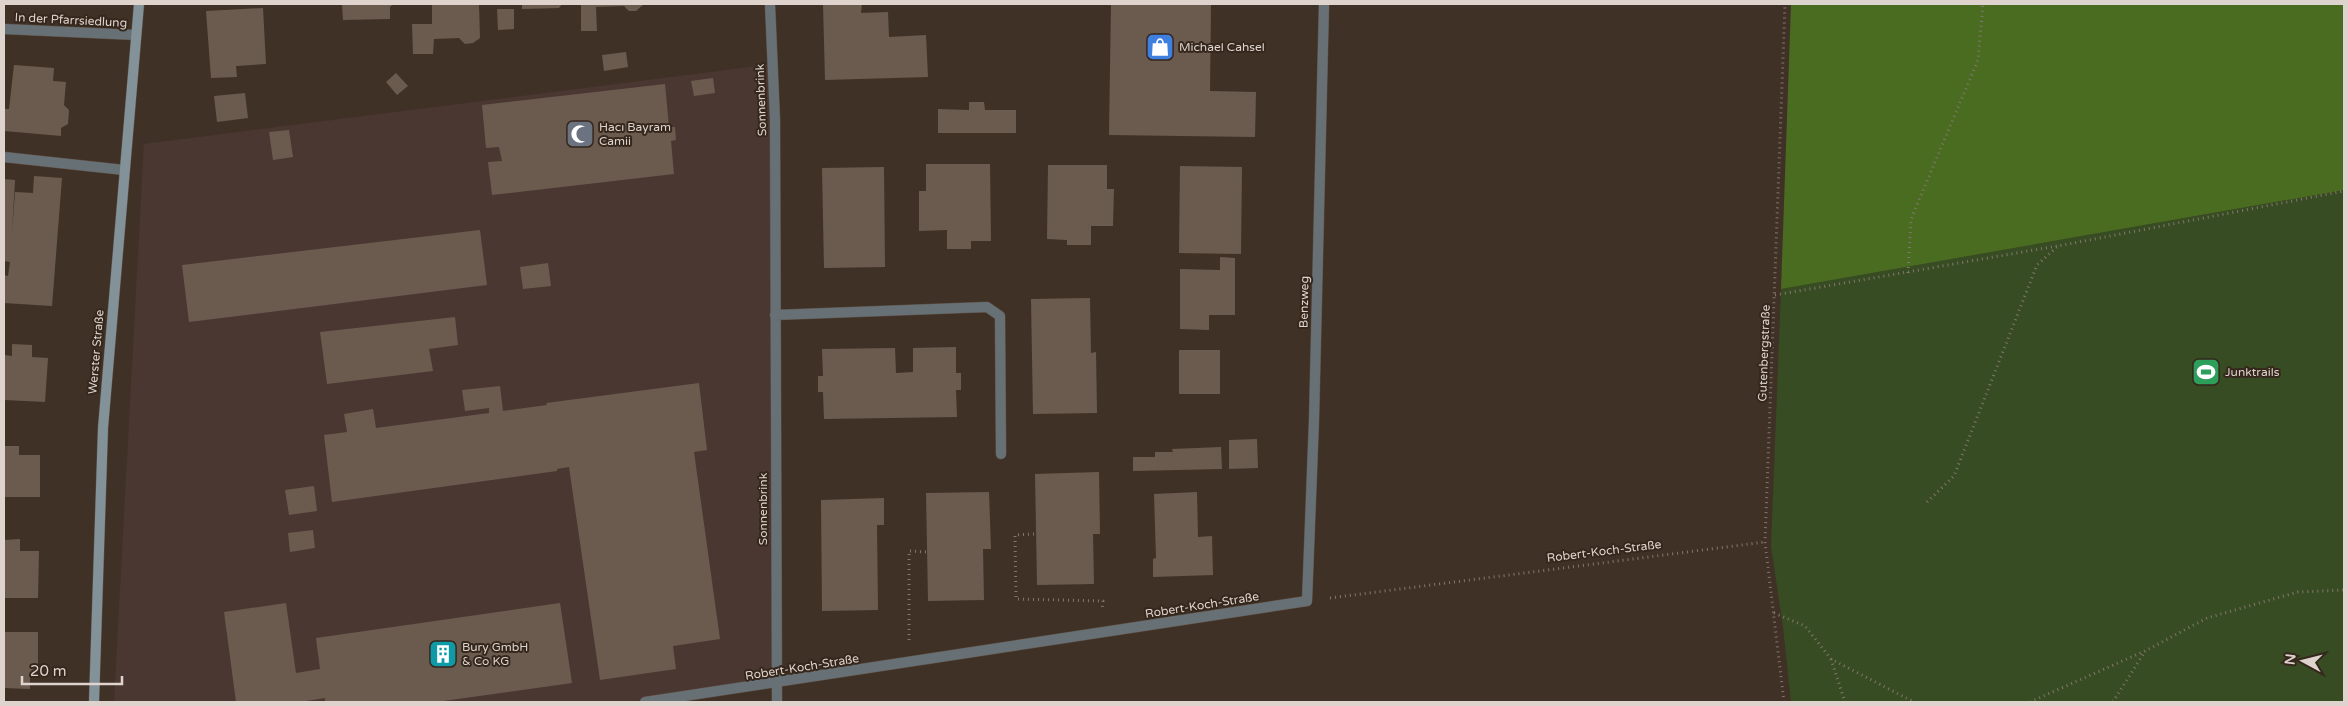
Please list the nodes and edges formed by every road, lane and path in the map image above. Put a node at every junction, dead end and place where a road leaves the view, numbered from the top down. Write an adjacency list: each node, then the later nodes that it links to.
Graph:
1 (139, 4): 7 (main road, Werster Straße)
2 (770, 4): 14 (street, Sonnenbrink)
3 (1324, 4): 21 (street, Benzweg)
4 (1785, 4): 13 (path, Gutenbergstraße)
5 (1982, 4): 12 (path)
6 (4, 28): 7 (street, In der Pfarrsiedlung)
7 (136, 36): 9 (main road, Werster Straße)
8 (4, 157): 9 (street)
9 (124, 170): 28 (main road, Werster Straße)
10 (2344, 191): 11 (path)
11 (2058, 246): 12 (path); 16 (path)
12 (1908, 273): 13 (path)
13 (1775, 295): 18 (path, Gutenbergstraße)
14 (775, 315): 15 (street); 27 (street, Sonnenbrink)
15 (1001, 454)
16 (1927, 502)
17 (1034, 534): 23 (path)
18 (1765, 542): 21 (path, Robert-Koch-Straße); 22 (path, Gutenbergstraße)
19 (926, 552): 26 (path)
20 (2344, 590): 24 (path)
21 (1307, 601): 23 (street, Robert-Koch-Straße)
22 (1774, 613): 25 (path); 31 (path, Gutenbergstraße)
23 (1101, 633): 26 (street, Robert-Koch-Straße)
24 (2145, 651): 34 (path); 35 (path)
25 (1830, 659): 32 (path); 33 (path)
26 (909, 663): 27 (street, Robert-Koch-Straße)
27 (776, 684): 29 (street, Robert-Koch-Straße); 30 (street, Sonnenbrink)
28 (94, 702)
29 (645, 702)
30 (777, 702)
31 (1784, 702)
32 (1845, 702)
33 (1914, 702)
34 (2030, 702)
35 (2113, 702)

